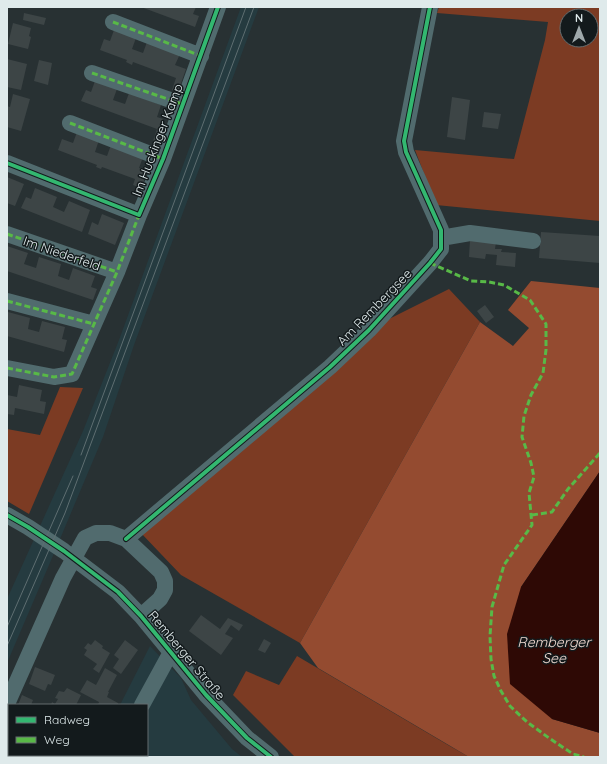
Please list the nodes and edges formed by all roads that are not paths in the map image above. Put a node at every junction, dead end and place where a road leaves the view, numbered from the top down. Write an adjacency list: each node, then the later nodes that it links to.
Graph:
1 (218, 7): 4 (street, Im Huckinger Kamp)
2 (430, 7): 12 (street)
3 (113, 22): 4 (street)
4 (201, 56): 6 (street, Im Huckinger Kamp)
5 (92, 72): 6 (street, Im Huckinger Kamp)
6 (182, 104): 8 (street, Im Huckinger Kamp)
7 (70, 123): 8 (street, Im Huckinger Kamp)
8 (163, 159): 10 (street, Im Huckinger Kamp)
9 (7, 163): 10 (street, Im Huckinger Kamp)
10 (139, 216): 14 (street, Im Niederfeld)
11 (7, 234): 14 (street, Im Niederfeld)
12 (441, 238): 13 (street); 19 (street, Am Rembergsee)
13 (533, 242)
14 (117, 272): 16 (street, Im Niederfeld)
15 (7, 301): 16 (street)
16 (94, 324): 17 (street, Im Niederfeld)
17 (7, 368)
18 (7, 515): 20 (street, Remberger Straße)
19 (126, 539): 20 (street); 22 (street)
20 (141, 616): 21 (street, Remberger Straße)
21 (170, 652): 23 (street); 24 (street, Remberger Straße)
22 (7, 704)
23 (143, 704)
24 (271, 757)

